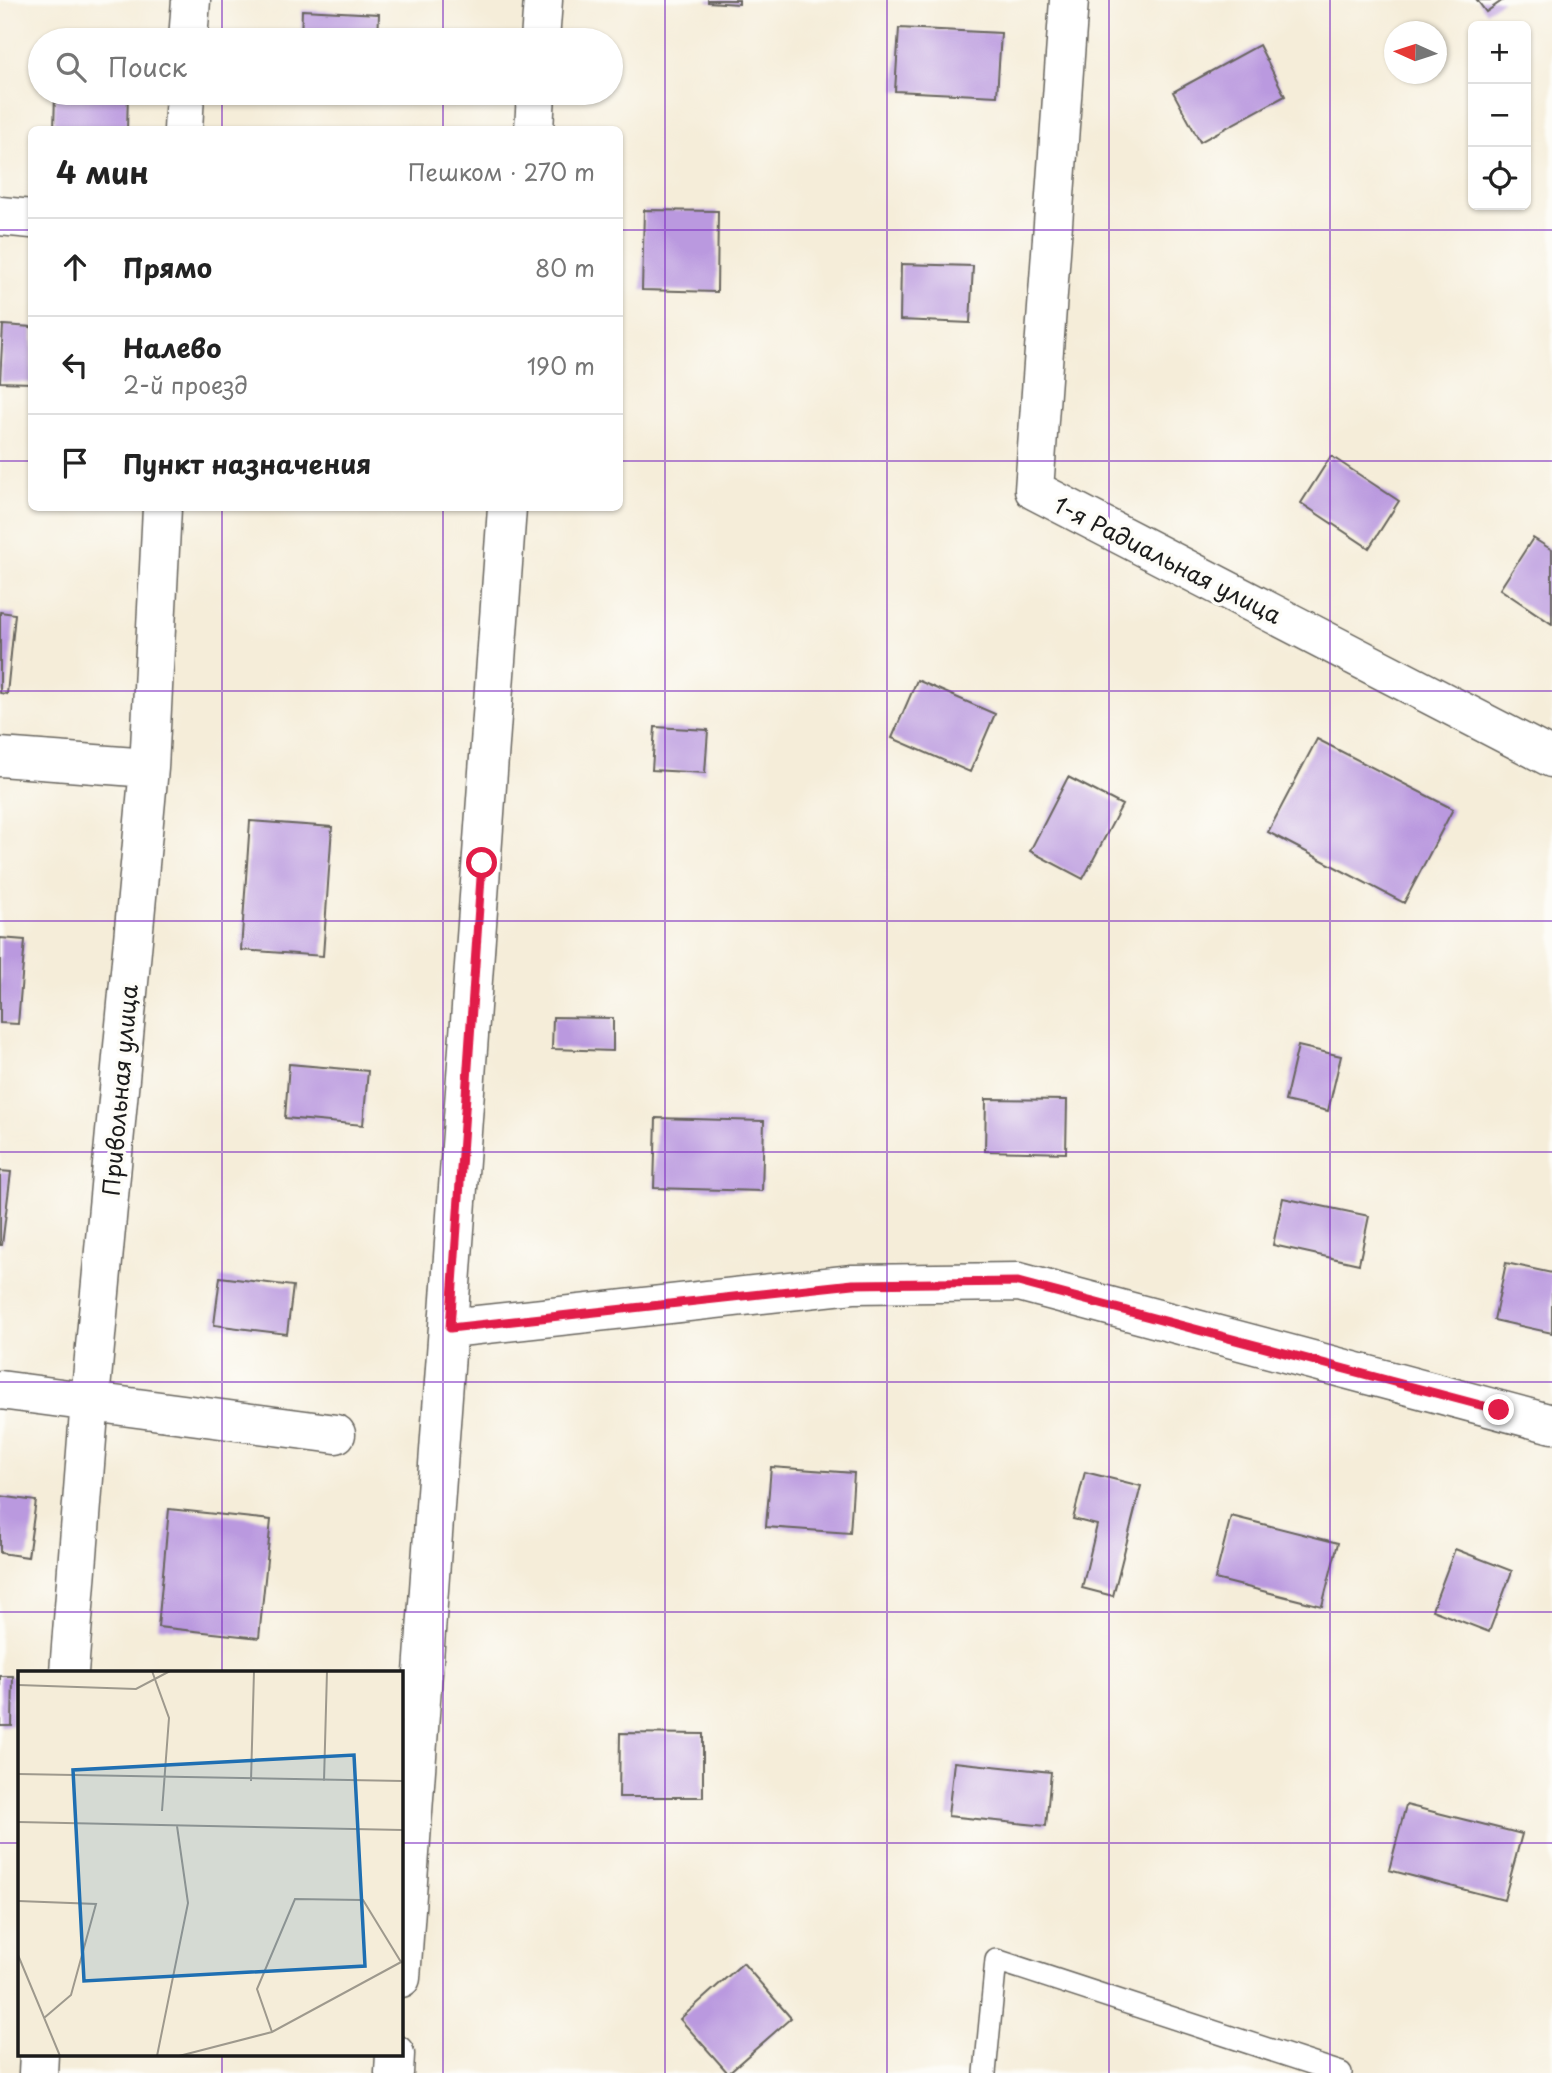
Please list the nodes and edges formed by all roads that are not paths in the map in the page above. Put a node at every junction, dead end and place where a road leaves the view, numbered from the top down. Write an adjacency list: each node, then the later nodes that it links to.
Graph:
1 (191, 0): 4 (street)
2 (543, 0): 5 (street)
3 (1069, 0): 15 (street, 1-я Радиальная улица)
4 (189, 28)
5 (541, 28)
6 (184, 105): 8 (street)
7 (535, 105): 9 (street)
8 (183, 126)
9 (534, 126)
10 (0, 216): 11 (street)
11 (28, 219)
12 (162, 511): 16 (street, Привольная улица)
13 (507, 511): 17 (street)
14 (0, 757): 16 (street)
15 (1552, 758)
16 (149, 768): 19 (street, Привольная улица)
17 (450, 1328): 20 (street); 23 (street)
18 (0, 1390): 19 (street)
19 (90, 1400): 21 (street); 22 (street, Привольная улица)
20 (1552, 1424)
21 (336, 1434)
22 (69, 1671)
23 (402, 1965)
24 (985, 2073): 25 (lane)
25 (1341, 2073)

